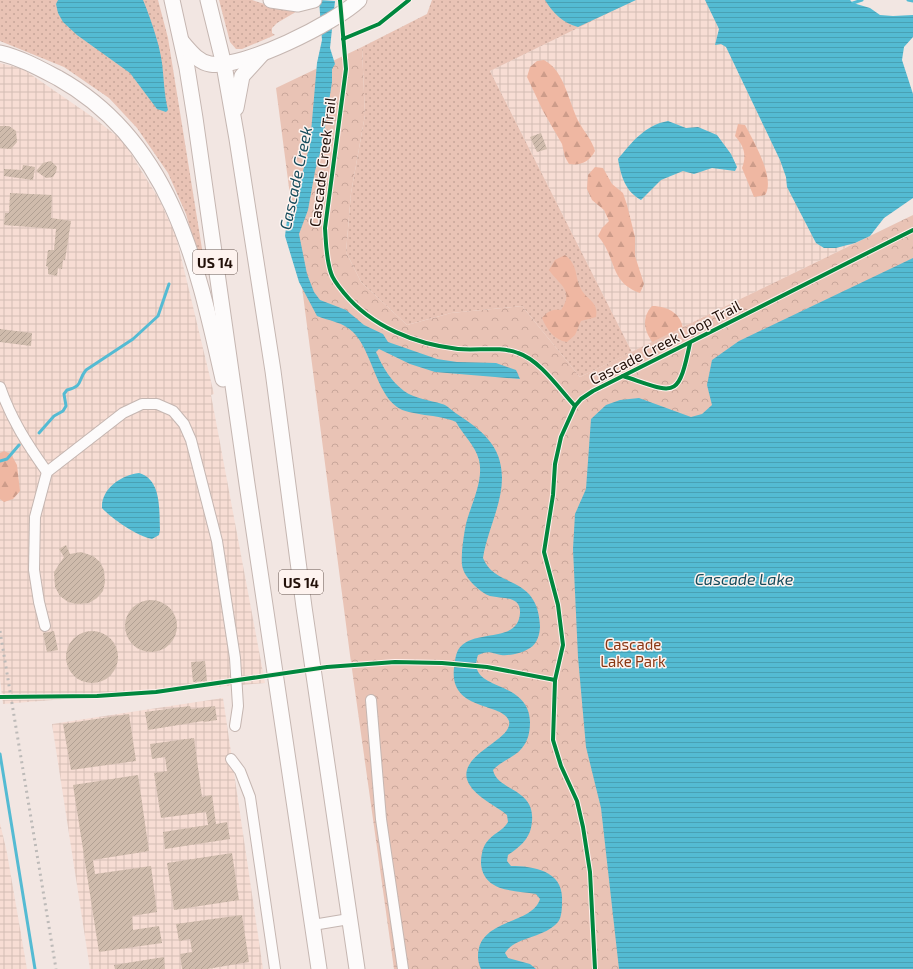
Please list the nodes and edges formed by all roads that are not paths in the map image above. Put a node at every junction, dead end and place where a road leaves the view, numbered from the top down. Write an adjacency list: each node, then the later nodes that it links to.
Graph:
1 (172, 0): 6 (highway, US 14)
2 (208, 0): 9 (highway)
3 (271, 0): 4 (highway)
4 (314, 0)
5 (357, 2): 7 (highway, US 14)
6 (181, 40): 9 (highway); 13 (highway, US 14)
7 (265, 51): 9 (highway); 10 (highway, US 14)
8 (0, 53): 13 (highway)
9 (224, 65): 10 (highway)
10 (234, 121): 18 (highway, US 14)
11 (0, 387): 12 (street)
12 (47, 472): 14 (street); 16 (street)
13 (247, 484): 19 (highway, US 14)
14 (45, 626)
15 (371, 700): 23 (street)
16 (234, 726)
17 (231, 759): 20 (street)
18 (349, 919): 19 (street); 22 (highway, US 14)
19 (313, 925): 21 (highway, US 14)
20 (275, 969)
21 (320, 969)
22 (357, 969)
23 (403, 969)

